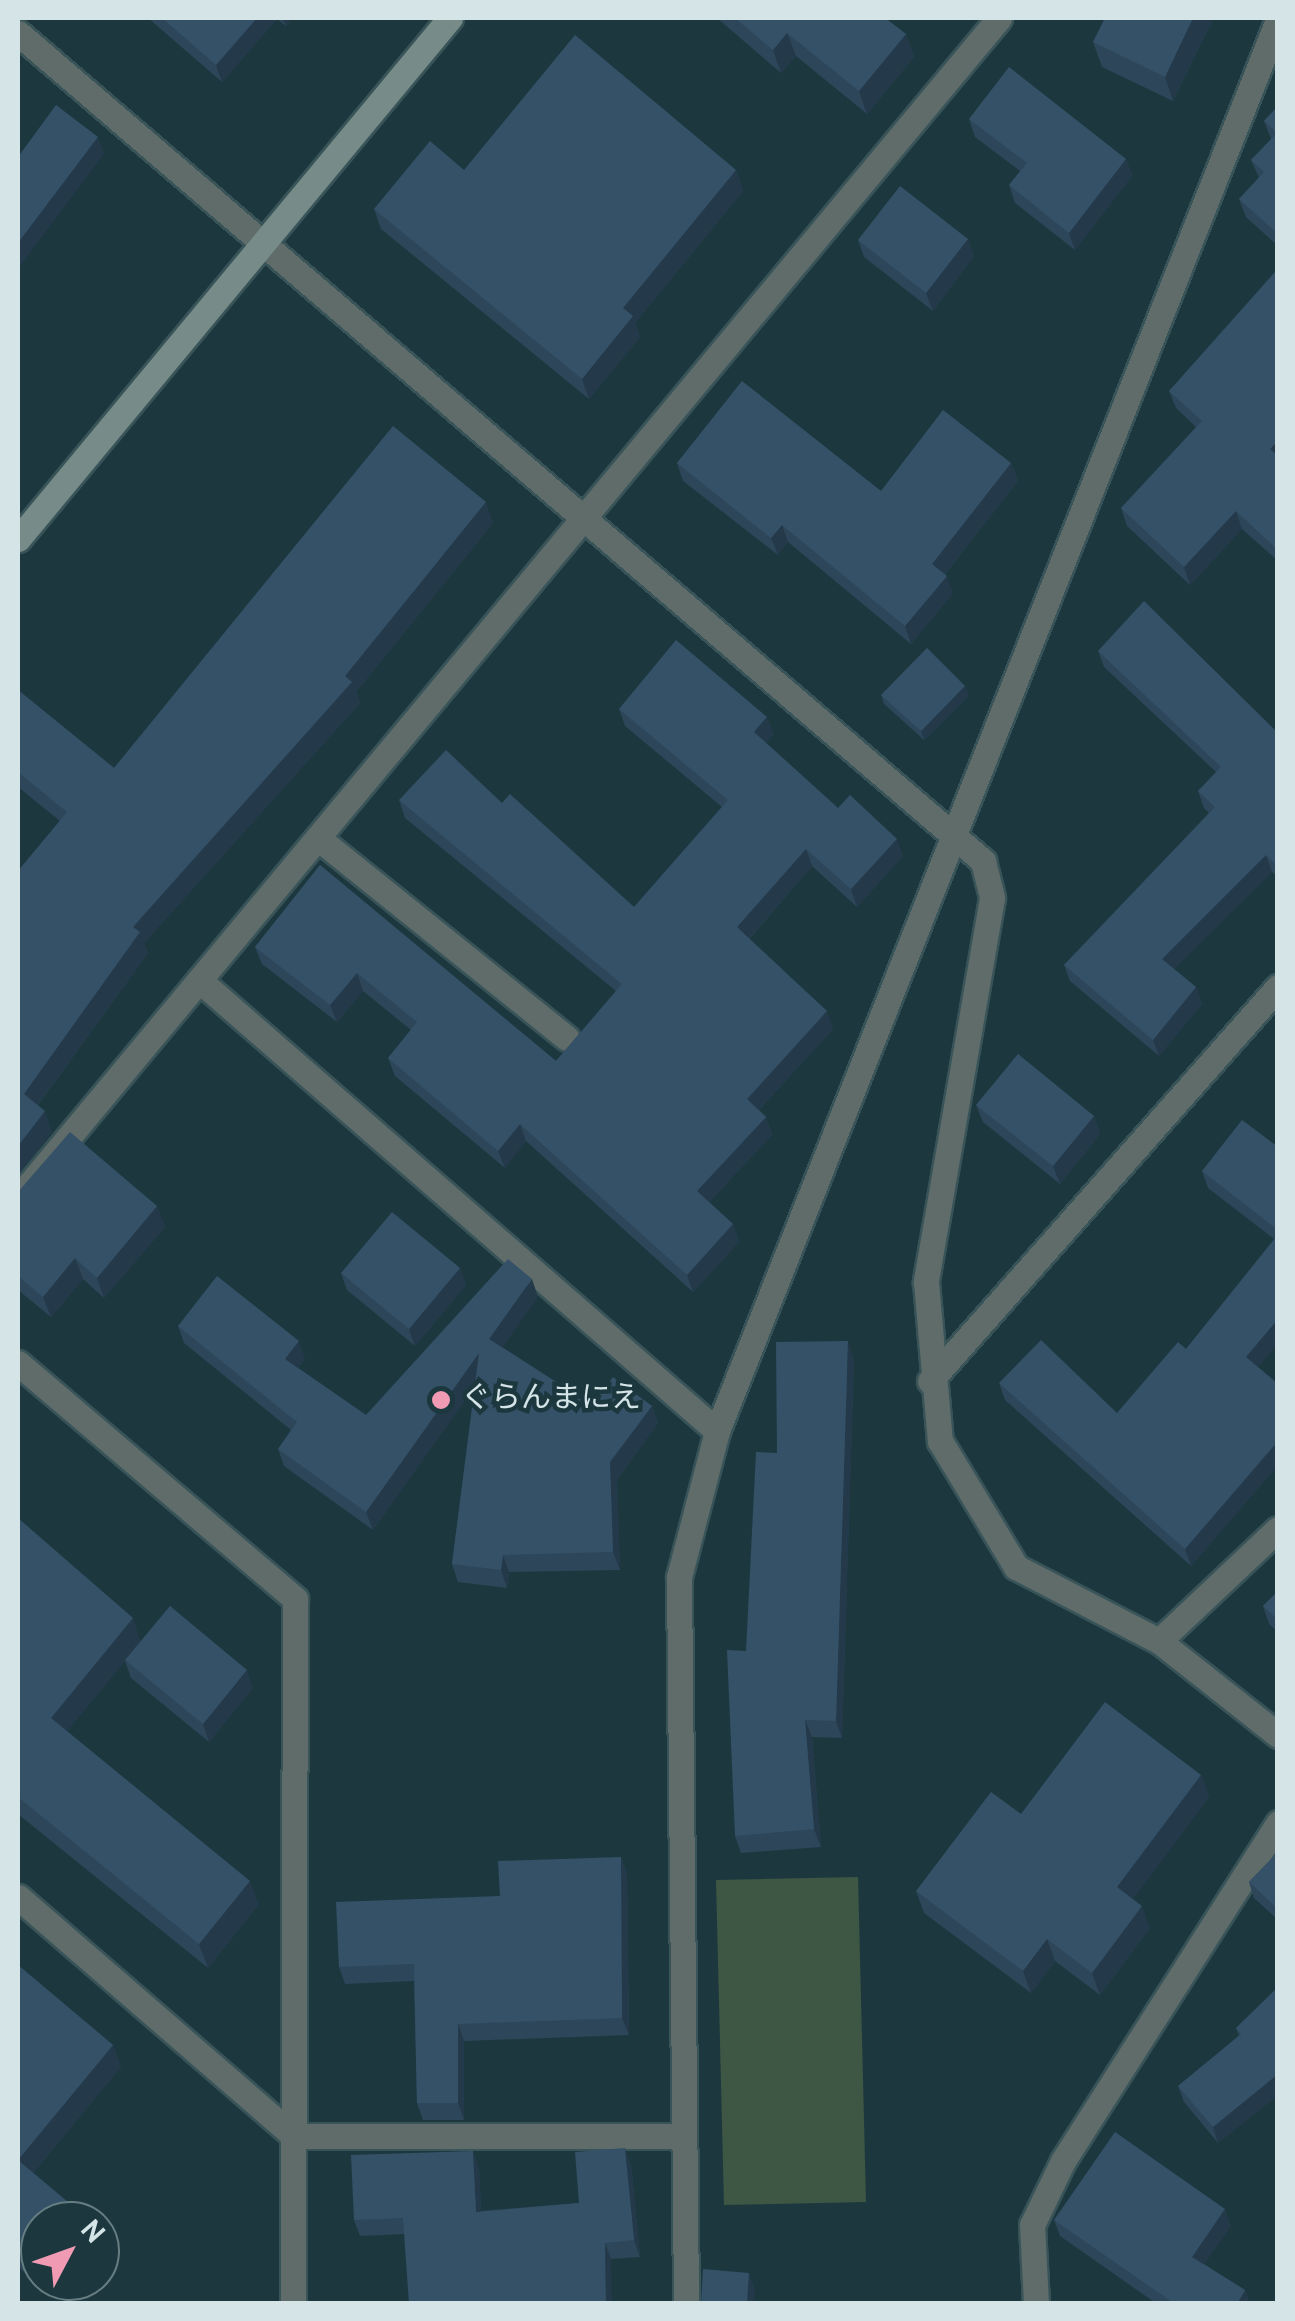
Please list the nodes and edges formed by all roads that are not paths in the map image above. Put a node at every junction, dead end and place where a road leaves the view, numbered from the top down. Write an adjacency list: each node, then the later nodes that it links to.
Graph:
1 (450, 18): 5 (street)
2 (999, 18): 6 (street)
3 (1278, 20): 8 (street)
4 (18, 32): 5 (street)
5 (264, 246): 6 (street); 7 (street)
6 (586, 514): 8 (street); 9 (street)
7 (18, 539)
8 (956, 832): 15 (street); 16 (street)
9 (318, 838): 10 (street); 12 (street)
10 (199, 980): 13 (street); 16 (street)
11 (1278, 987): 15 (street)
12 (567, 1038)
13 (18, 1198)
14 (18, 1363): 22 (street)
15 (930, 1381): 18 (street)
16 (717, 1430): 23 (street)
17 (1278, 1529): 18 (street)
18 (1160, 1640): 19 (street)
19 (1278, 1735)
20 (1278, 1822): 26 (street)
21 (18, 1897): 22 (street)
22 (294, 2136): 23 (street); 24 (street)
23 (684, 2136): 25 (street)
24 (294, 2304)
25 (686, 2304)
26 (1036, 2304)

